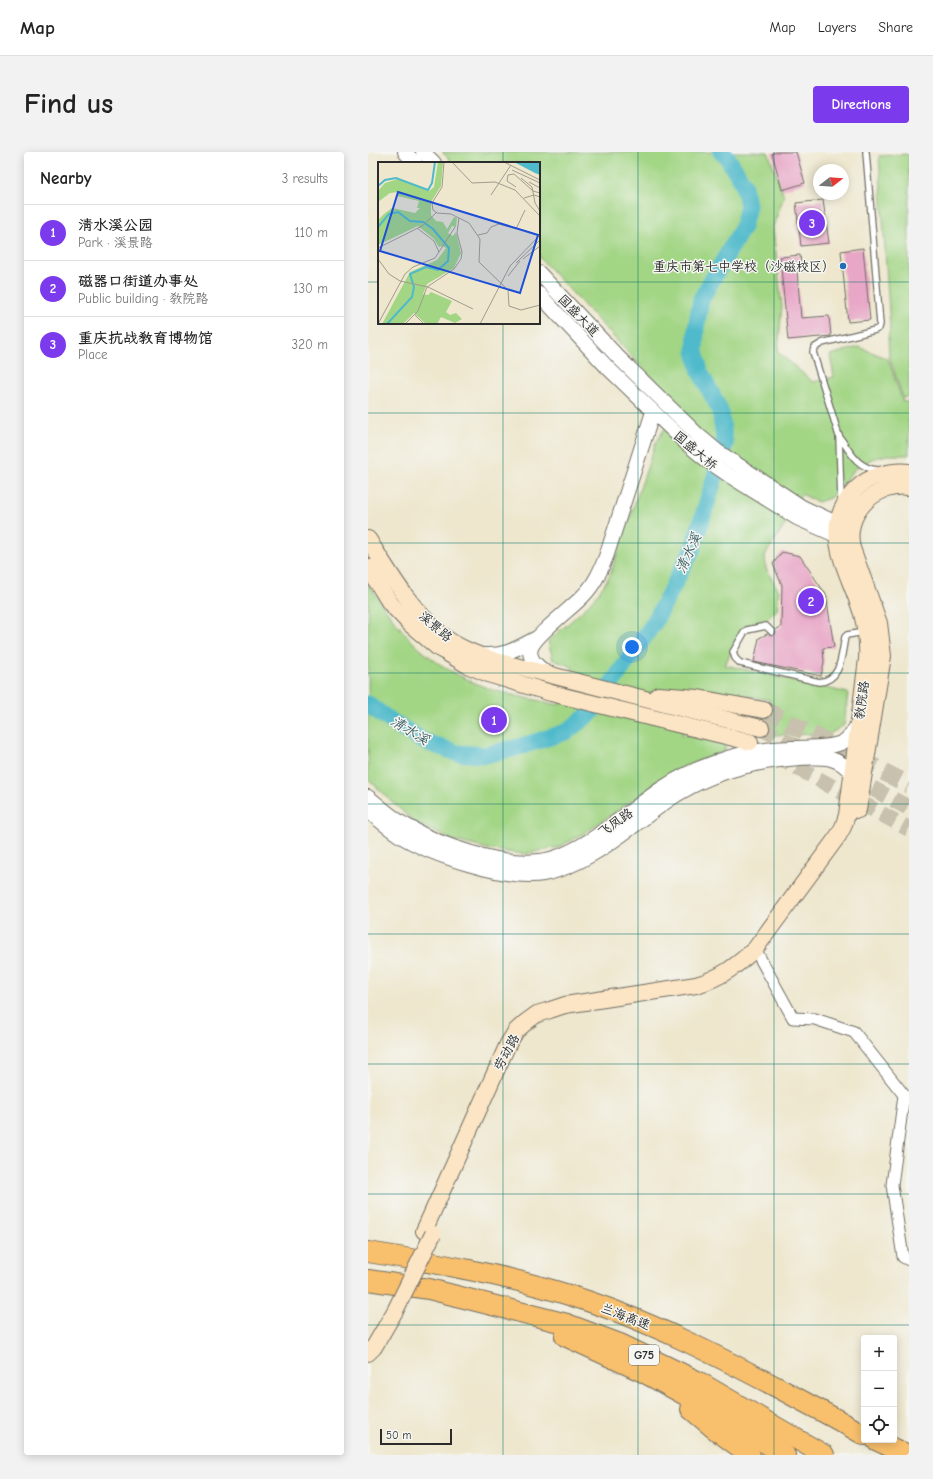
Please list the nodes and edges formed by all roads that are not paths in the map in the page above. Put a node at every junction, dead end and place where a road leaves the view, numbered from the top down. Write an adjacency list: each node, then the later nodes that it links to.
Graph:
1 (405, 152): 4 (street)
2 (424, 152): 5 (street)
3 (866, 152): 11 (lane)
4 (415, 162)
5 (433, 162)
6 (540, 274): 8 (street, 国盛大道)
7 (540, 295): 9 (street, 国盛大道)
8 (618, 357): 13 (street, 国盛大桥)
9 (607, 367): 10 (street, 国盛大桥)
10 (653, 412): 13 (street, 国盛大桥); 19 (street)
11 (838, 436): 12 (lane); 14 (lane)
12 (908, 477): 14 (main road); 14 (main road)
13 (799, 512): 14 (street)
14 (843, 529): 17 (main road, 教院路)
15 (368, 539): 20 (main road, 溪景路)
16 (368, 567): 26 (main road, 溪景路)
17 (873, 631): 18 (lane); 24 (main road, 教院路); 30 (main road, 教院路)
18 (772, 632)
19 (537, 638): 20 (street); 21 (street)
20 (475, 654): 21 (main road, 溪景路)
21 (553, 676): 22 (main road, 溪景路)
22 (695, 705): 23 (main road); 25 (main road)
23 (764, 710)
24 (858, 723): 27 (main road, 教院路); 28 (street, 飞凤路)
25 (761, 728)
26 (750, 742)
27 (852, 774): 29 (street, 飞凤路); 30 (main road, 教院路)
28 (368, 797)
29 (368, 811)
30 (757, 953): 32 (street); 35 (main road, 劳动路, bridge)
31 (368, 1252): 39 (highway, 兰海高速 / G75)
32 (909, 1260)
33 (368, 1280): 34 (highway, G75)
34 (486, 1303): 38 (highway); 44 (highway, G75)
35 (391, 1310): 36 (main road); 37 (main road)
36 (368, 1341)
37 (368, 1353)
38 (643, 1372): 42 (highway); 43 (highway)
39 (861, 1433)
40 (878, 1443): 45 (highway, 兰海高速 / G75)
41 (882, 1443): 46 (highway)
42 (783, 1454)
43 (750, 1455)
44 (824, 1455)
45 (896, 1455)
46 (908, 1455)

